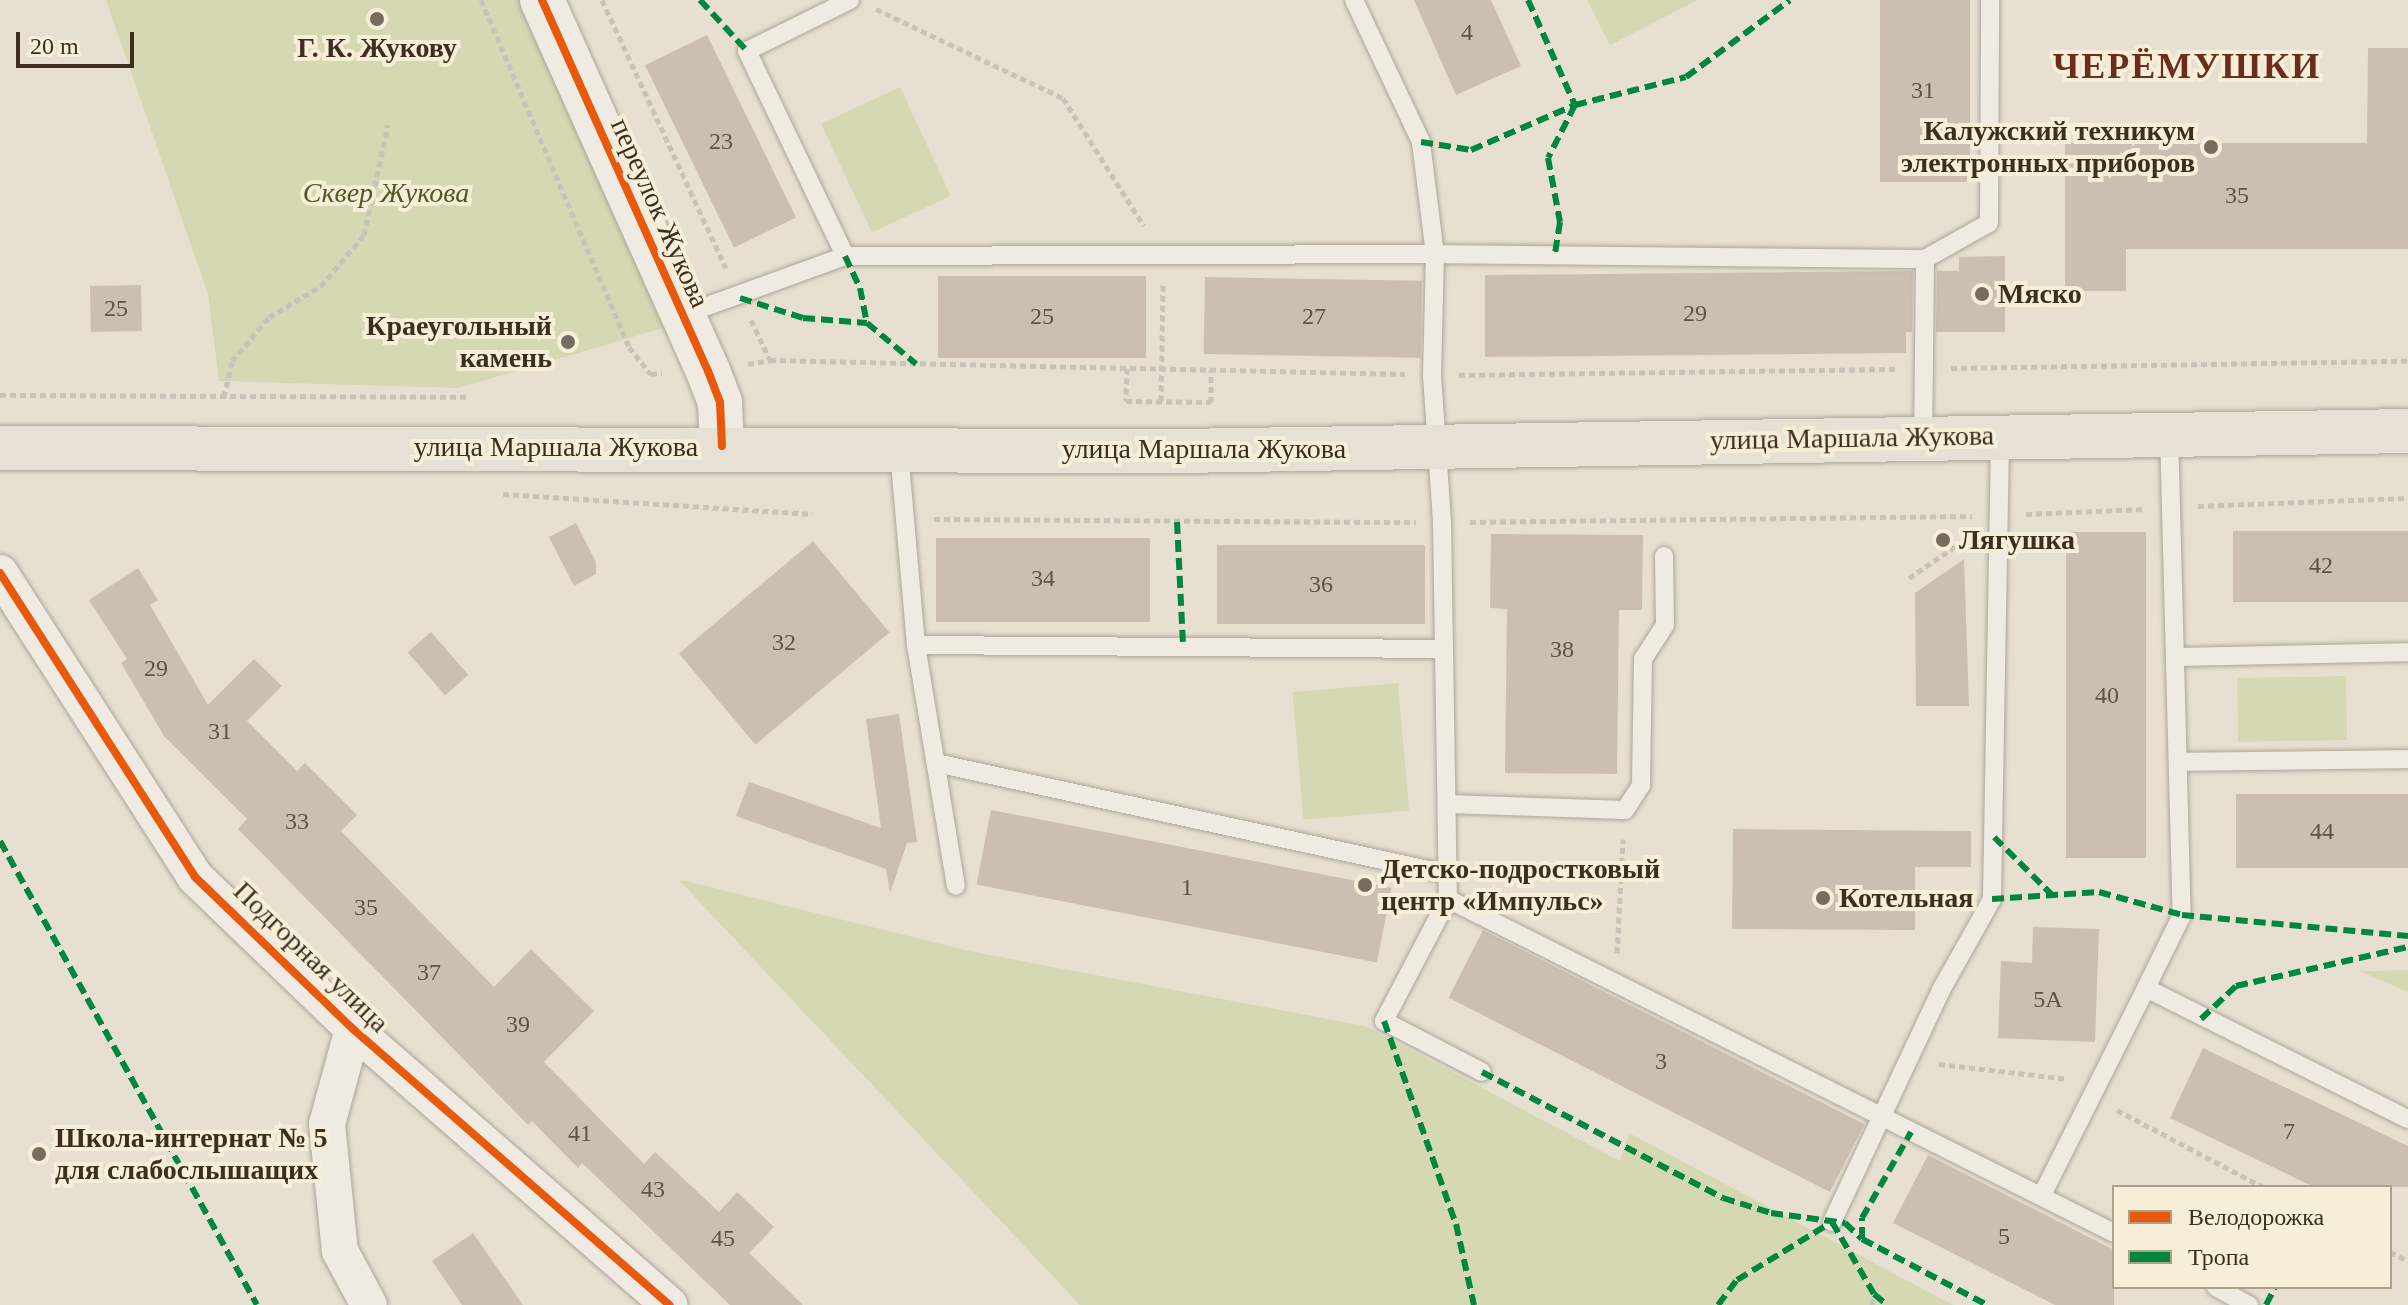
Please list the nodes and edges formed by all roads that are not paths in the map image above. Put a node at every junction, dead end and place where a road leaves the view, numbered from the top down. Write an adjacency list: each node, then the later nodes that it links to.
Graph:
1 (542, 0): 8 (street, переулок Жукова)
2 (850, 0): 6 (lane)
3 (1354, 0): 5 (lane)
4 (1990, 0): 7 (lane)
5 (1435, 254): 6 (lane); 7 (lane); 14 (lane)
6 (845, 256): 8 (lane)
7 (1925, 259): 12 (lane)
8 (681, 315): 13 (street, переулок Жукова)
9 (2408, 431): 10 (main road, улица Маршала Жукова)
10 (2169, 432): 11 (main road, улица Маршала Жукова); 22 (lane)
11 (2000, 434): 12 (main road, улица Маршала Жукова); 33 (lane)
12 (1923, 436): 14 (main road, улица Маршала Жукова)
13 (722, 446): 15 (main road, улица Маршала Жукова); 16 (main road, улица Маршала Жукова)
14 (1439, 447): 16 (main road, улица Маршала Жукова); 20 (lane)
15 (0, 448)
16 (899, 448): 19 (lane)
17 (1664, 556): 26 (lane)
18 (0, 573): 31 (street, Подгорная улица)
19 (916, 645): 20 (lane); 25 (lane)
20 (1443, 649): 26 (lane)
21 (2408, 652): 22 (lane)
22 (2175, 657): 24 (lane)
23 (2408, 759): 24 (lane)
24 (2178, 762): 30 (lane)
25 (936, 763): 27 (lane); 28 (lane)
26 (1447, 804): 27 (lane)
27 (1447, 874): 29 (lane)
28 (956, 886)
29 (1448, 899): 32 (lane); 33 (lane)
30 (2146, 988): 34 (lane); 35 (lane)
31 (353, 1029): 39 (street); 40 (street, Подгорная улица)
32 (1482, 1072)
33 (1885, 1119): 35 (lane); 36 (lane)
34 (2408, 1119)
35 (2042, 1195): 37 (lane)
36 (1832, 1222)
37 (2112, 1232)
38 (2220, 1289): 41 (lane)
39 (369, 1305)
40 (669, 1305)
41 (2249, 1305)

